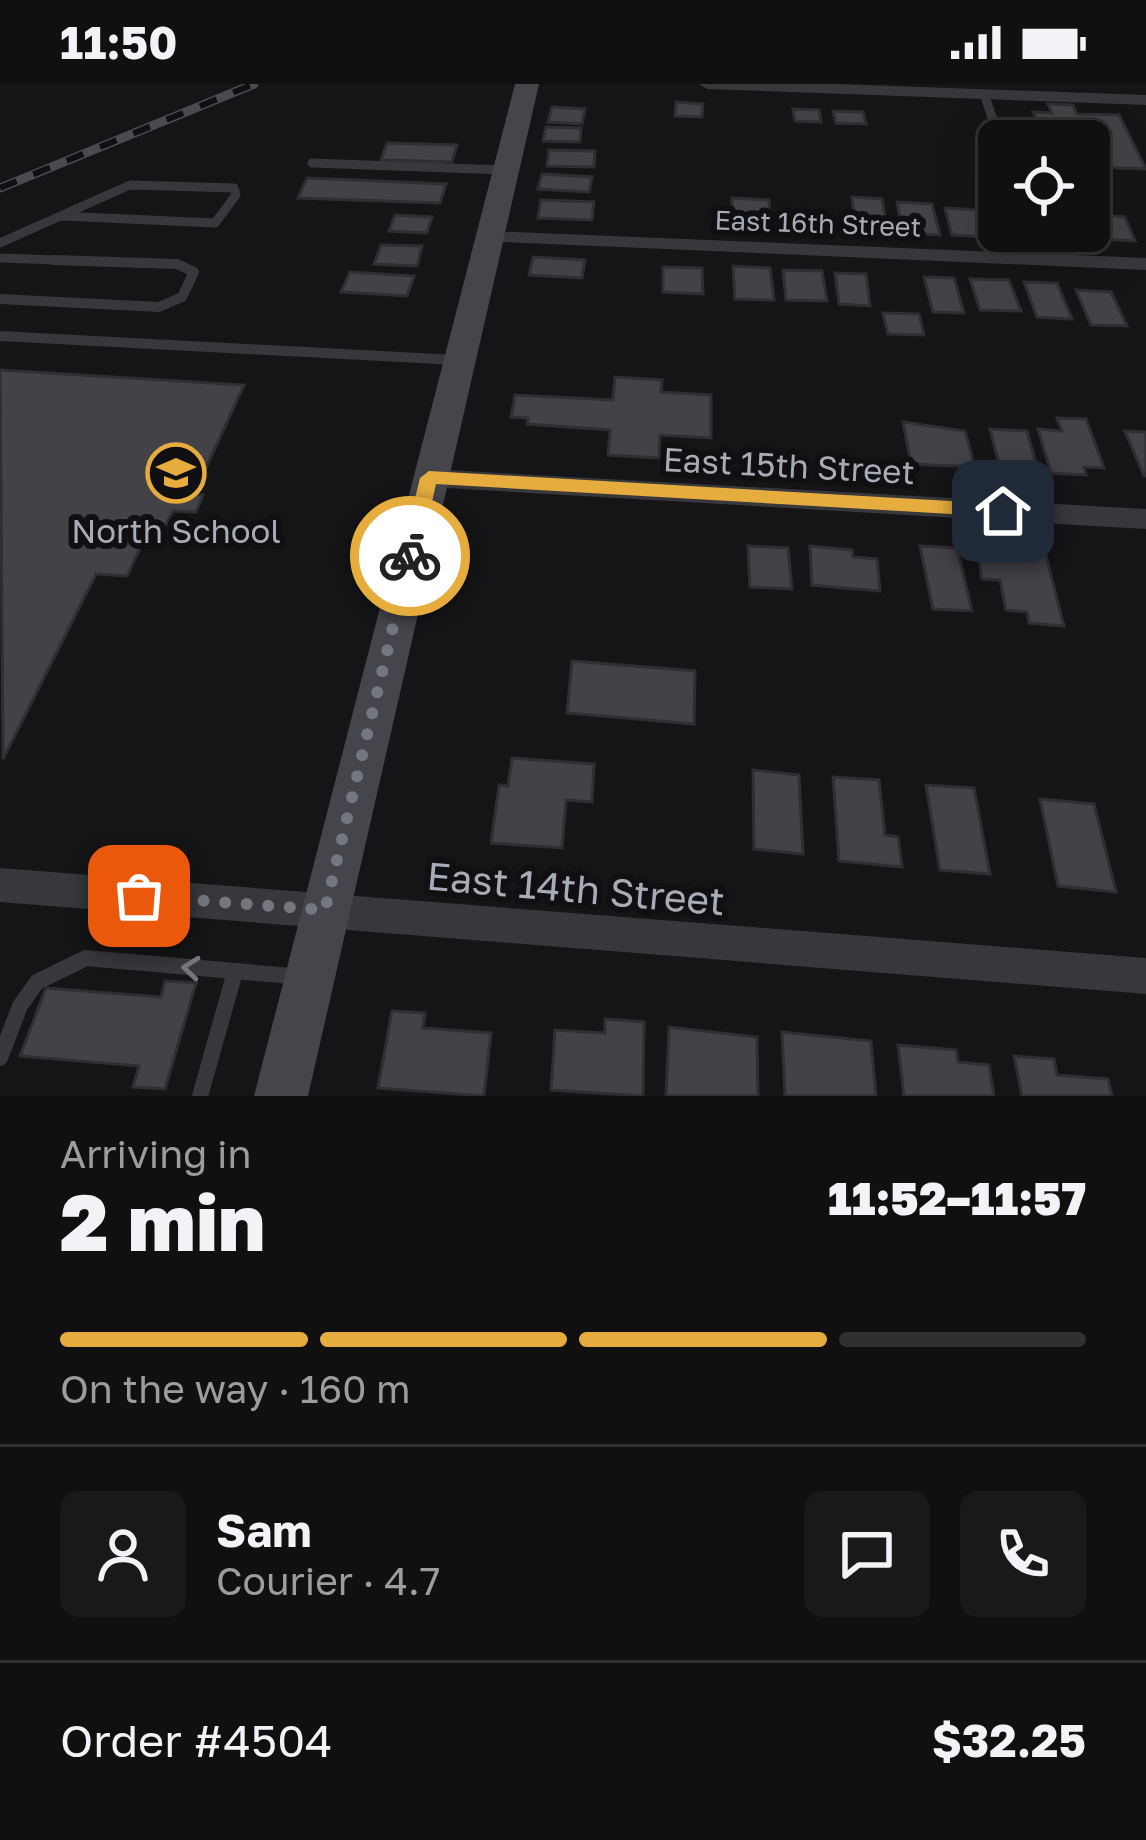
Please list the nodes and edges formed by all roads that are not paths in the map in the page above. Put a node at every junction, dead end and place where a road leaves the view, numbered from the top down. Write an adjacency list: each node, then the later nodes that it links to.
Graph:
1 (527, 84): 9 (main road)
2 (707, 84): 3 (street)
3 (720, 84): 4 (street)
4 (890, 87): 5 (street)
5 (984, 94): 6 (street); 7 (lane)
6 (1145, 102)
7 (993, 120)
8 (311, 163): 9 (lane)
9 (504, 170): 11 (main road)
10 (61, 216): 10 (lane); 12 (lane)
11 (487, 236): 14 (street, East 16th Street); 17 (main road)
12 (0, 243)
13 (0, 258): 15 (lane)
14 (1146, 264)
15 (0, 299)
16 (0, 336): 17 (lane)
17 (457, 360): 18 (main road)
18 (429, 478): 19 (street, East 15th Street); 21 (main road)
19 (1146, 519)
20 (0, 886): 21 (street, East 14th Street)
21 (325, 910): 23 (street, East 14th Street); 24 (main road)
22 (235, 973): 24 (lane); 25 (lane, one-way to 25); 26 (lane)
23 (1146, 976)
24 (308, 978): 27 (main road)
25 (0, 1058)
26 (200, 1096)
27 (281, 1096)

